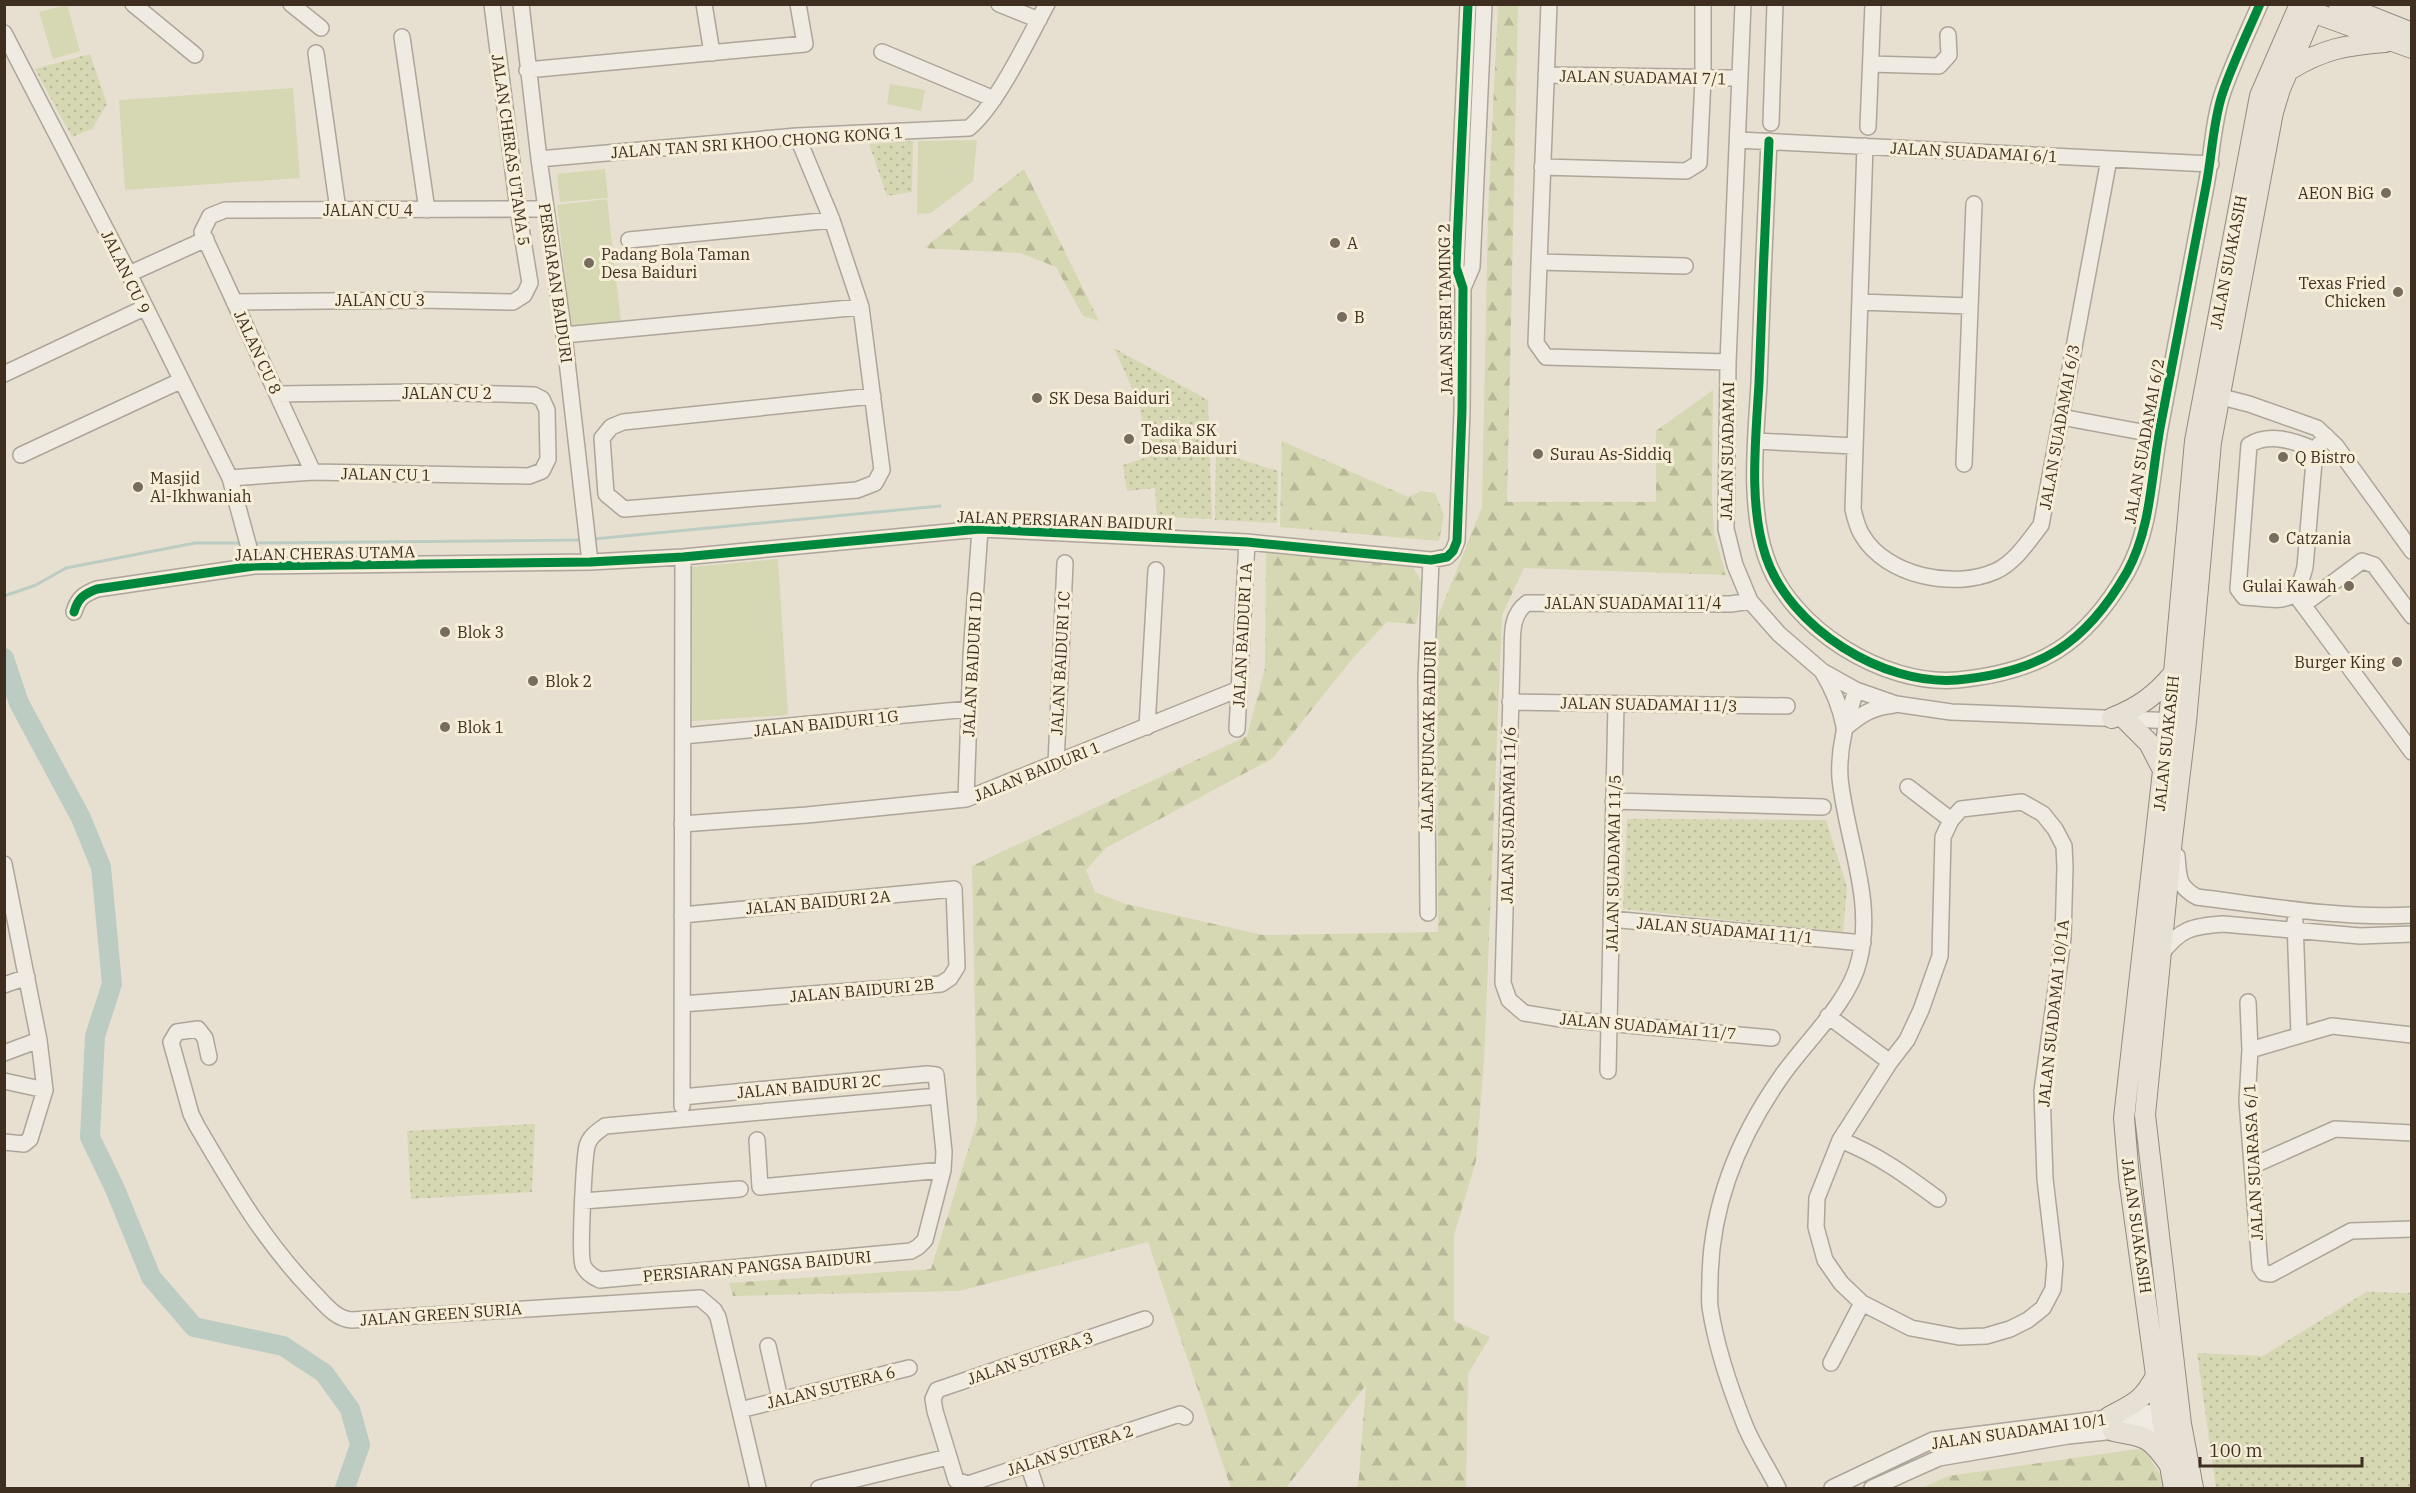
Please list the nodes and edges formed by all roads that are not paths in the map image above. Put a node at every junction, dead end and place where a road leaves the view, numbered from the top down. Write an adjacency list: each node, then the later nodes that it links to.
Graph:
1 (133, 4): 31 (street)
2 (291, 4): 22 (street)
3 (492, 4): 53 (street, JALAN CHERAS UTAMA 5)
4 (521, 4): 33 (street, PERSIARAN BAIDURI)
5 (704, 4): 30 (street)
6 (798, 4): 30 (street)
7 (999, 4): 20 (street)
8 (1047, 4): 20 (street)
9 (1468, 4): 60 (street, JALAN SERI TAMING 2)
10 (1484, 4): 60 (street, JALAN SERI TAMING 2)
11 (1549, 4): 35 (street)
12 (1703, 4): 37 (street)
13 (1743, 4): 36 (street, JALAN SUADAMAI)
14 (1775, 4): 39 (street)
15 (1874, 4): 32 (street)
16 (2260, 4): 47 (street, JALAN SUADAMAI 6/2)
17 (2339, 4): 21 (main road)
18 (2374, 4): 21 (main road)
19 (2307, 7): 27 (main road); 34 (main road, JALAN SUAKASIH); 101 (main road, JALAN SUAKASIH)
20 (1039, 20): 38 (street)
21 (2387, 23): 24 (main road)
22 (321, 28)
23 (4, 33): 59 (street, JALAN CU 9)
24 (2412, 33)
25 (1948, 35): 32 (street)
26 (402, 37): 52 (street)
27 (2403, 45): 34 (main road)
28 (882, 52): 38 (street)
29 (316, 53): 51 (street)
30 (712, 53): 33 (street)
31 (195, 55)
32 (1871, 64): 40 (street)
33 (528, 70): 45 (street, PERSIARAN BAIDURI)
34 (2289, 70): 73 (main road, JALAN SUAKASIH)
35 (1546, 75): 37 (street, JALAN SUADAMAI 7/1); 48 (street)
36 (1739, 78): 37 (street, JALAN SUADAMAI 7/1); 42 (street, JALAN SUADAMAI)
37 (1703, 79): 48 (street)
38 (994, 99): 41 (street, JALAN TAN SRI KHOO CHONG KONG 1)
39 (1771, 123)
40 (1868, 127)
41 (797, 136): 45 (street, JALAN TAN SRI KHOO CHONG KONG 1); 54 (street)
42 (1738, 140): 43 (street, JALAN SUADAMAI 6/1); 68 (street, JALAN SUADAMAI)
43 (1769, 141): 44 (street, JALAN SUADAMAI 6/1); 77 (street, JALAN SUADAMAI 6/2)
44 (1865, 146): 46 (street, JALAN SUADAMAI 6/1); 63 (street, JALAN SUADAMAI 6/3)
45 (539, 159): 50 (street, PERSIARAN BAIDURI)
46 (2109, 159): 47 (street, JALAN SUADAMAI 6/1); 74 (street, JALAN SUADAMAI 6/3)
47 (2211, 164): 75 (street, JALAN SUADAMAI 6/2)
48 (1542, 167): 57 (street)
49 (1974, 204): 64 (street)
50 (546, 209): 53 (street, JALAN CU 4); 67 (street, PERSIARAN BAIDURI)
51 (338, 210): 52 (street, JALAN CU 4); 55 (street, JALAN CU 4)
52 (427, 210): 53 (street, JALAN CU 4)
53 (518, 210): 61 (street, JALAN CHERAS UTAMA 5)
54 (832, 220): 56 (street); 65 (street)
55 (204, 236): 59 (street); 62 (street, JALAN CU 8)
56 (629, 240)
57 (1539, 262): 58 (street); 68 (street)
58 (1685, 266)
59 (129, 274): 66 (street, JALAN CU 9)
60 (1463, 288): 89 (street, JALAN SERI TAMING 2)
61 (524, 295): 62 (street, JALAN CU 3)
62 (234, 302): 71 (street, JALAN CU 8)
63 (1860, 302): 64 (street); 78 (street, JALAN SUADAMAI 6/3)
64 (1970, 306): 81 (street)
65 (861, 307): 67 (street); 72 (street)
66 (144, 308): 69 (street); 70 (street, JALAN CU 9)
67 (564, 335): 90 (street, PERSIARAN BAIDURI)
68 (1728, 362): 96 (street, JALAN SUADAMAI)
69 (4, 374)
70 (180, 381): 80 (street); 84 (street, JALAN CU 9)
71 (277, 393): 82 (street, JALAN CU 2); 83 (street, JALAN CU 8)
72 (873, 396): 72 (street)
73 (2218, 396): 76 (street); 110 (main road, JALAN SUAKASIH)
74 (2061, 417): 75 (street); 78 (street, JALAN SUADAMAI 6/3)
75 (2158, 435): 77 (street, JALAN SUADAMAI 6/2)
76 (2326, 436): 79 (street); 87 (street)
77 (1756, 441): 78 (street)
78 (1854, 447)
79 (2315, 450): 95 (street); 95 (street)
80 (21, 455)
81 (1964, 464)
82 (542, 471): 83 (street, JALAN CU 1)
83 (313, 472): 84 (street, JALAN CU 1)
84 (230, 478): 92 (street, JALAN CU 9)
85 (980, 529): 86 (street, JALAN PERSIARAN BAIDURI); 88 (street, JALAN PERSIARAN BAIDURI); 108 (street, JALAN BAIDURI 1D)
86 (1247, 542): 89 (street, JALAN PERSIARAN BAIDURI); 102 (street, JALAN BAIDURI 1A)
87 (2412, 551)
88 (683, 556): 90 (street, JALAN PERSIARAN BAIDURI); 114 (street)
89 (1431, 560): 129 (street, JALAN PUNCAK BAIDURI)
90 (590, 562): 92 (street, JALAN CHERAS UTAMA)
91 (1065, 563): 116 (street, JALAN BAIDURI 1C)
92 (254, 566): 98 (street, JALAN CHERAS UTAMA)
93 (1156, 570): 111 (street)
94 (2406, 597): 95 (street); 99 (street)
95 (2299, 599): 115 (street)
96 (1750, 601): 97 (street, JALAN SUADAMAI 11/4); 100 (street, JALAN SUADAMAI)
97 (1518, 610): 104 (street, JALAN SUADAMAI 11/6)
98 (74, 612)
99 (2412, 616)
100 (1822, 671): 103 (street, JALAN SUADAMAI); 113 (street)
101 (2174, 673): 109 (main road); 110 (main road, JALAN SUAKASIH)
102 (1239, 689): 111 (street, JALAN BAIDURI 1); 112 (street, JALAN BAIDURI 1A)
103 (1856, 690): 106 (street, JALAN SUADAMAI); 113 (street)
104 (1510, 702): 105 (street, JALAN SUADAMAI 11/3); 144 (street, JALAN SUADAMAI 11/6)
105 (1616, 704): 107 (street, JALAN SUADAMAI 11/3); 120 (street, JALAN SUADAMAI 11/5)
106 (1896, 704): 109 (street, JALAN SUADAMAI); 113 (street)
107 (1787, 706)
108 (969, 709): 114 (street, JALAN BAIDURI 1G); 119 (street, JALAN BAIDURI 1D)
109 (2118, 718): 110 (street, JALAN SUADAMAI); 117 (main road)
110 (2177, 721): 117 (main road, JALAN SUAKASIH); 124 (main road, JALAN SUAKASIH)
111 (1147, 727): 116 (street, JALAN BAIDURI 1)
112 (1237, 729)
113 (1844, 729): 137 (street)
114 (682, 736): 123 (street)
115 (2412, 752)
116 (1056, 764): 119 (street, JALAN BAIDURI 1)
117 (2163, 770): 177 (main road, JALAN SUAKASIH)
118 (1908, 787): 122 (street)
119 (966, 800): 123 (street, JALAN BAIDURI 1)
120 (1613, 801): 121 (street); 132 (street, JALAN SUADAMAI 11/5)
121 (1823, 807)
122 (1951, 820): 154 (street, JALAN SUADAMAI 10/1A); 172 (street, JALAN SUADAMAI 10/1A)
123 (682, 824): 130 (street)
124 (2172, 839): 127 (street); 138 (main road, JALAN SUAKASIH)
125 (4, 864): 128 (street)
126 (954, 889): 130 (street, JALAN BAIDURI 2A); 143 (street, JALAN BAIDURI 2B)
127 (2296, 909): 131 (street); 134 (street)
128 (10, 913): 140 (street)
129 (1428, 913)
130 (682, 915): 143 (street)
131 (2412, 915)
132 (1611, 919): 137 (street, JALAN SUADAMAI 11/1); 146 (street, JALAN SUADAMAI 11/5)
133 (2268, 927): 134 (street); 138 (street); 139 (street)
134 (2295, 930): 135 (street); 139 (street)
135 (2323, 932): 136 (street); 139 (street)
136 (2412, 934)
137 (1863, 943): 145 (street)
138 (2161, 954): 182 (main road, JALAN SUAKASIH)
139 (2295, 958): 147 (street)
140 (27, 977): 141 (street); 150 (street)
141 (4, 985)
142 (2248, 1002): 151 (street, JALAN SUARASA 6/1)
143 (682, 1004): 160 (street)
144 (1524, 1013): 146 (street, JALAN SUADAMAI 11/7)
145 (1828, 1016): 154 (street); 187 (street)
146 (1610, 1023): 149 (street, JALAN SUADAMAI 11/7); 155 (street, JALAN SUADAMAI 11/5)
147 (2299, 1034): 148 (street); 151 (street)
148 (2412, 1035)
149 (1772, 1038)
150 (39, 1040): 152 (street); 158 (street)
151 (2250, 1050): 166 (street, JALAN SUARASA 6/1)
152 (4, 1053)
153 (209, 1057): 179 (street, JALAN GREEN SURIA)
154 (1890, 1062): 164 (street, JALAN SUADAMAI 10/1A)
155 (1608, 1071)
156 (936, 1075): 159 (street, PERSIARAN PANGSA BAIDURI); 160 (street, JALAN BAIDURI 2C)
157 (4, 1081): 158 (street)
158 (45, 1090): 165 (street)
159 (938, 1096): 161 (street); 167 (street, PERSIARAN PANGSA BAIDURI)
160 (682, 1097): 161 (street)
161 (682, 1118): 170 (street, PERSIARAN PANGSA BAIDURI)
162 (2412, 1133): 166 (street)
163 (757, 1140): 167 (street)
164 (1840, 1140): 169 (street); 172 (street, JALAN SUADAMAI 10/1A)
165 (4, 1142)
166 (2252, 1166): 171 (street, JALAN SUARASA 6/1)
167 (943, 1170): 170 (street, PERSIARAN PANGSA BAIDURI)
168 (740, 1189): 170 (street)
169 (1938, 1199)
170 (583, 1201)
171 (2412, 1229)
172 (1862, 1303): 175 (street)
173 (1144, 1319): 180 (street, JALAN SUTERA 3)
174 (768, 1346): 178 (street)
175 (1831, 1363)
176 (909, 1368): 178 (street, JALAN SUTERA 6)
177 (2157, 1374): 182 (main road, JALAN SUAKASIH); 183 (main road)
178 (780, 1400): 179 (street, JALAN SUTERA 6)
179 (746, 1408): 188 (street)
180 (935, 1411): 184 (street, JALAN SUTERA 2)
181 (1185, 1417): 185 (street, JALAN SUTERA 2)
182 (2171, 1417): 183 (street, JALAN SUADAMAI 10/1); 186 (main road, JALAN SUAKASIH); 194 (main road, JALAN SUAKASIH)
183 (2111, 1424): 186 (main road); 191 (street, JALAN SUADAMAI 10/1); 192 (street, JALAN SUADAMAI 10/1)
184 (948, 1457): 185 (street, JALAN SUTERA 2); 189 (street)
185 (1028, 1464): 190 (street)
186 (2170, 1466): 193 (main road, JALAN SUAKASIH)
187 (1778, 1487)
188 (758, 1488)
189 (819, 1488)
190 (1036, 1488)
191 (1832, 1488)
192 (1872, 1488)
193 (2174, 1488)
194 (2193, 1488)

